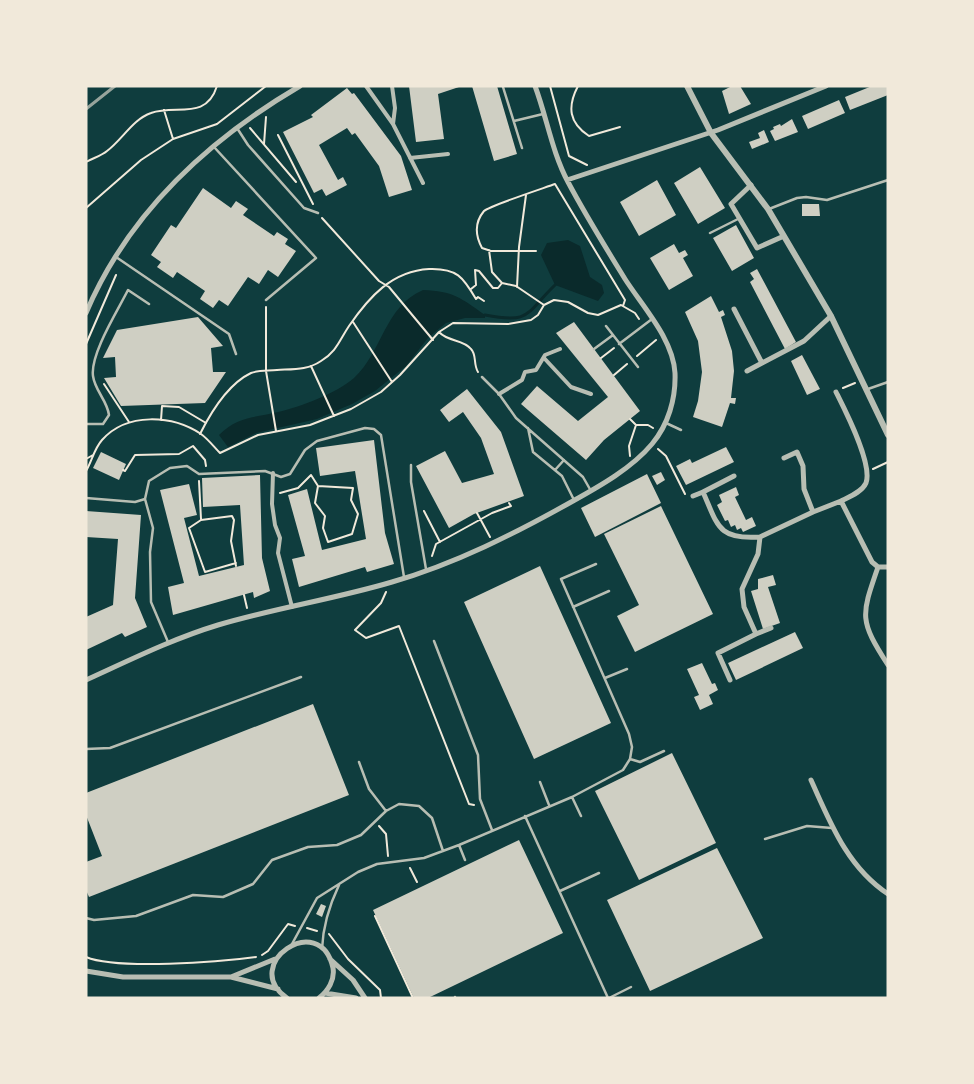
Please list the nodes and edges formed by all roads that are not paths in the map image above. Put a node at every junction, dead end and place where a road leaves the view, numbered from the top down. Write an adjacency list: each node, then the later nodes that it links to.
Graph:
1 (300, 86): 11 (street)
2 (366, 86): 10 (street)
3 (392, 86): 10 (street)
4 (534, 86): 8 (street)
5 (687, 86): 12 (street)
6 (826, 86): 12 (street)
7 (503, 87): 9 (lane)
8 (544, 113): 9 (lane); 17 (street)
9 (514, 121): 14 (lane)
10 (393, 124): 16 (street)
11 (237, 128): 13 (street); 22 (lane)
12 (711, 133): 17 (street); 20 (street)
13 (213, 146): 26 (street); 27 (lane)
14 (522, 148)
15 (448, 154): 16 (street)
16 (410, 158): 19 (street)
17 (567, 180): 32 (street)
18 (888, 180): 21 (lane)
19 (423, 183)
20 (751, 185): 21 (street); 23 (street)
21 (768, 210): 25 (street)
22 (318, 213)
23 (739, 218): 24 (lane); 25 (street)
24 (710, 233)
25 (784, 236): 31 (street)
26 (115, 256): 30 (street); 38 (lane)
27 (266, 300)
28 (149, 304): 50 (lane)
29 (734, 308): 40 (street)
30 (86, 313)
31 (831, 316): 40 (street); 45 (street)
32 (652, 319): 35 (lane); 49 (street)
33 (606, 326): 34 (lane)
34 (613, 335): 35 (lane); 37 (lane)
35 (620, 344): 41 (lane)
36 (560, 349): 39 (street)
37 (594, 349)
38 (236, 354)
39 (544, 358): 47 (street); 48 (street)
40 (762, 363): 42 (street)
41 (638, 367)
42 (747, 372)
43 (482, 377): 47 (lane)
44 (888, 382): 45 (lane)
45 (866, 390): 53 (street)
46 (836, 392): 66 (street)
47 (499, 394): 51 (lane)
48 (591, 394)
49 (666, 423): 52 (lane); 60 (street)
50 (86, 424)
51 (528, 428): 55 (lane); 57 (lane)
52 (681, 430)
53 (888, 434)
54 (784, 458): 67 (street)
55 (564, 460): 57 (lane); 60 (lane)
56 (411, 465): 72 (lane)
57 (555, 470): 65 (lane)
58 (273, 473): 64 (lane); 73 (lane); 76 (street)
59 (734, 476): 61 (street)
60 (591, 491): 65 (street)
61 (703, 492): 62 (street); 68 (street)
62 (693, 496)
63 (86, 498): 64 (lane)
64 (145, 499): 80 (lane)
65 (574, 500): 72 (street)
66 (841, 501): 67 (street); 70 (street)
67 (813, 512): 68 (street)
68 (760, 537): 78 (street)
69 (596, 564): 75 (lane)
70 (878, 567): 71 (street); 81 (street)
71 (888, 567)
72 (426, 571): 73 (street)
73 (404, 578): 76 (street)
74 (610, 591): 75 (lane)
75 (574, 606): 84 (lane)
76 (292, 607): 80 (street)
77 (771, 628): 78 (street)
78 (756, 634): 86 (street)
79 (434, 640): 99 (lane)
80 (168, 642): 85 (street)
81 (888, 665)
82 (627, 669): 84 (lane)
83 (301, 676): 87 (lane)
84 (605, 678): 89 (lane)
85 (86, 680)
86 (730, 680)
87 (86, 750)
88 (664, 751): 89 (lane)
89 (630, 759): 93 (lane)
90 (359, 762): 95 (lane)
91 (810, 780): 98 (street)
92 (540, 782): 94 (lane)
93 (572, 797): 94 (lane); 97 (lane)
94 (549, 805): 96 (lane)
95 (386, 811): 102 (lane); 108 (lane)
96 (525, 816): 99 (lane); 106 (lane)
97 (581, 816)
98 (832, 828): 100 (lane); 107 (street)
99 (492, 830): 101 (lane)
100 (765, 839)
101 (459, 845): 102 (lane); 103 (lane)
102 (443, 852): 105 (lane)
103 (465, 860)
104 (599, 873): 106 (lane)
105 (339, 884): 109 (lane); 110 (lane)
106 (560, 891): 122 (lane)
107 (888, 894)
108 (86, 918)
109 (292, 944): 110 (street); 112 (street)
110 (322, 949): 111 (street)
111 (330, 958): 117 (street); 121 (street)
112 (276, 959): 114 (street); 116 (street)
113 (86, 971): 114 (street)
114 (231, 977): 116 (street)
115 (631, 988): 122 (lane)
116 (278, 990): 118 (street)
117 (325, 994): 119 (street); 120 (street)
118 (285, 997)
119 (319, 998)
120 (356, 998)
121 (365, 998)
122 (609, 998)

